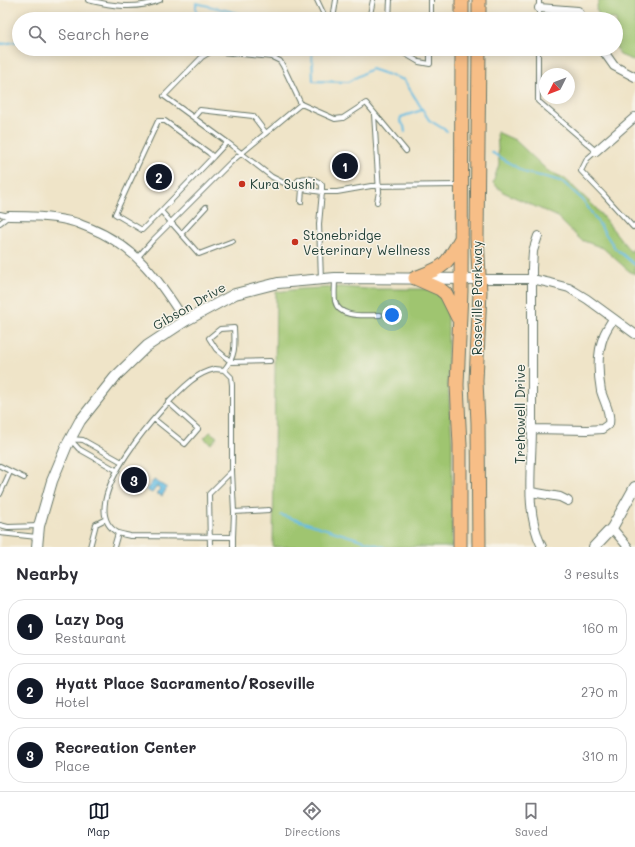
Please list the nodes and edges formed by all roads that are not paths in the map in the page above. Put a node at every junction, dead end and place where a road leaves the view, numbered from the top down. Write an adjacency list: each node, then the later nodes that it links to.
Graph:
1 (88, 0): 2 (lane)
2 (160, 0)
3 (317, 0): 11 (lane)
4 (336, 0): 12 (lane)
5 (372, 0): 13 (lane)
6 (390, 0): 14 (lane)
7 (431, 0): 15 (lane)
8 (462, 0): 16 (main road)
9 (479, 0): 17 (main road)
10 (539, 4): 18 (street)
11 (323, 12)
12 (334, 12)
13 (370, 12)
14 (389, 12)
15 (431, 12)
16 (462, 12)
17 (479, 12)
18 (579, 12)
19 (204, 56): 30 (lane)
20 (262, 56): 28 (lane)
21 (409, 56): 22 (lane)
22 (430, 56)
23 (462, 56): 38 (main road, Roseville Parkway)
24 (479, 56): 61 (main road, Roseville Parkway)
25 (538, 56): 35 (lane)
26 (607, 56): 27 (street)
27 (635, 77)
28 (301, 104): 29 (lane); 32 (lane)
29 (374, 114): 34 (lane); 40 (lane)
30 (194, 117): 32 (lane); 33 (lane)
31 (635, 117): 35 (street)
32 (266, 133): 36 (lane)
33 (227, 142): 36 (lane); 37 (lane)
34 (406, 151)
35 (596, 151): 51 (lane)
36 (241, 153): 39 (lane); 50 (lane)
37 (213, 157): 46 (lane); 46 (lane)
38 (462, 185): 40 (lane); 54 (main road, Roseville Parkway)
39 (294, 186): 41 (lane); 42 (lane)
40 (378, 186): 42 (lane); 44 (lane)
41 (302, 189): 42 (lane); 43 (lane)
42 (322, 192): 60 (lane)
43 (301, 202)
44 (377, 202)
45 (206, 207): 52 (lane)
46 (161, 211): 50 (lane)
47 (0, 214): 48 (lane)
48 (9, 216): 49 (lane); 56 (street)
49 (0, 222)
50 (171, 222): 52 (lane); 56 (lane)
51 (635, 225)
52 (181, 234): 55 (lane)
53 (538, 236): 62 (street, Trehowell Drive)
54 (461, 239): 58 (main road); 59 (main road, Roseville Parkway)
55 (233, 241)
56 (137, 258): 65 (street)
57 (335, 278): 58 (street, Gibson Drive); 60 (street, Gibson Drive); 63 (lane)
58 (415, 278): 59 (street, Gibson Drive); 66 (main road)
59 (461, 278): 61 (street, Gibson Drive); 66 (main road, Roseville Parkway)
60 (321, 279): 65 (street, Gibson Drive)
61 (480, 279): 62 (street); 103 (main road, Roseville Parkway)
62 (532, 279): 64 (street); 73 (street, Trehowell Drive)
63 (380, 315)
64 (613, 319): 67 (street); 73 (street)
65 (185, 320): 74 (street, Gibson Drive)
66 (459, 322): 102 (main road, Roseville Parkway)
67 (635, 334)
68 (270, 361): 69 (lane)
69 (231, 362): 69 (lane); 70 (lane)
70 (224, 370): 71 (lane); 80 (lane)
71 (168, 402): 72 (lane); 72 (lane)
72 (154, 419): 76 (lane)
73 (532, 429): 84 (street, Trehowell Drive)
74 (70, 438): 75 (lane); 77 (lane); 91 (street, Gibson Drive)
75 (108, 454): 76 (lane); 77 (lane)
76 (122, 462): 79 (lane)
77 (103, 463): 79 (lane)
78 (0, 466): 81 (lane)
79 (116, 470): 89 (lane)
80 (232, 471): 88 (lane); 95 (lane)
81 (10, 472): 82 (lane); 85 (lane)
82 (24, 478)
83 (635, 487): 92 (street)
84 (531, 492): 86 (street); 104 (street, Trehowell Drive)
85 (0, 494)
86 (568, 501)
87 (269, 510): 88 (lane)
88 (234, 512): 96 (lane)
89 (106, 519): 94 (lane); 98 (lane)
90 (0, 525): 91 (lane)
91 (39, 526): 97 (street, Gibson Drive)
92 (612, 528): 105 (street); 106 (street)
93 (0, 533): 97 (lane)
94 (118, 533): 95 (lane); 99 (lane)
95 (209, 537): 96 (lane); 100 (lane)
96 (233, 537): 101 (lane)
97 (37, 542)
98 (90, 547)
99 (114, 547)
100 (210, 547)
101 (233, 547)
102 (460, 547)
103 (479, 547)
104 (542, 547)
105 (594, 547)
106 (628, 547)

